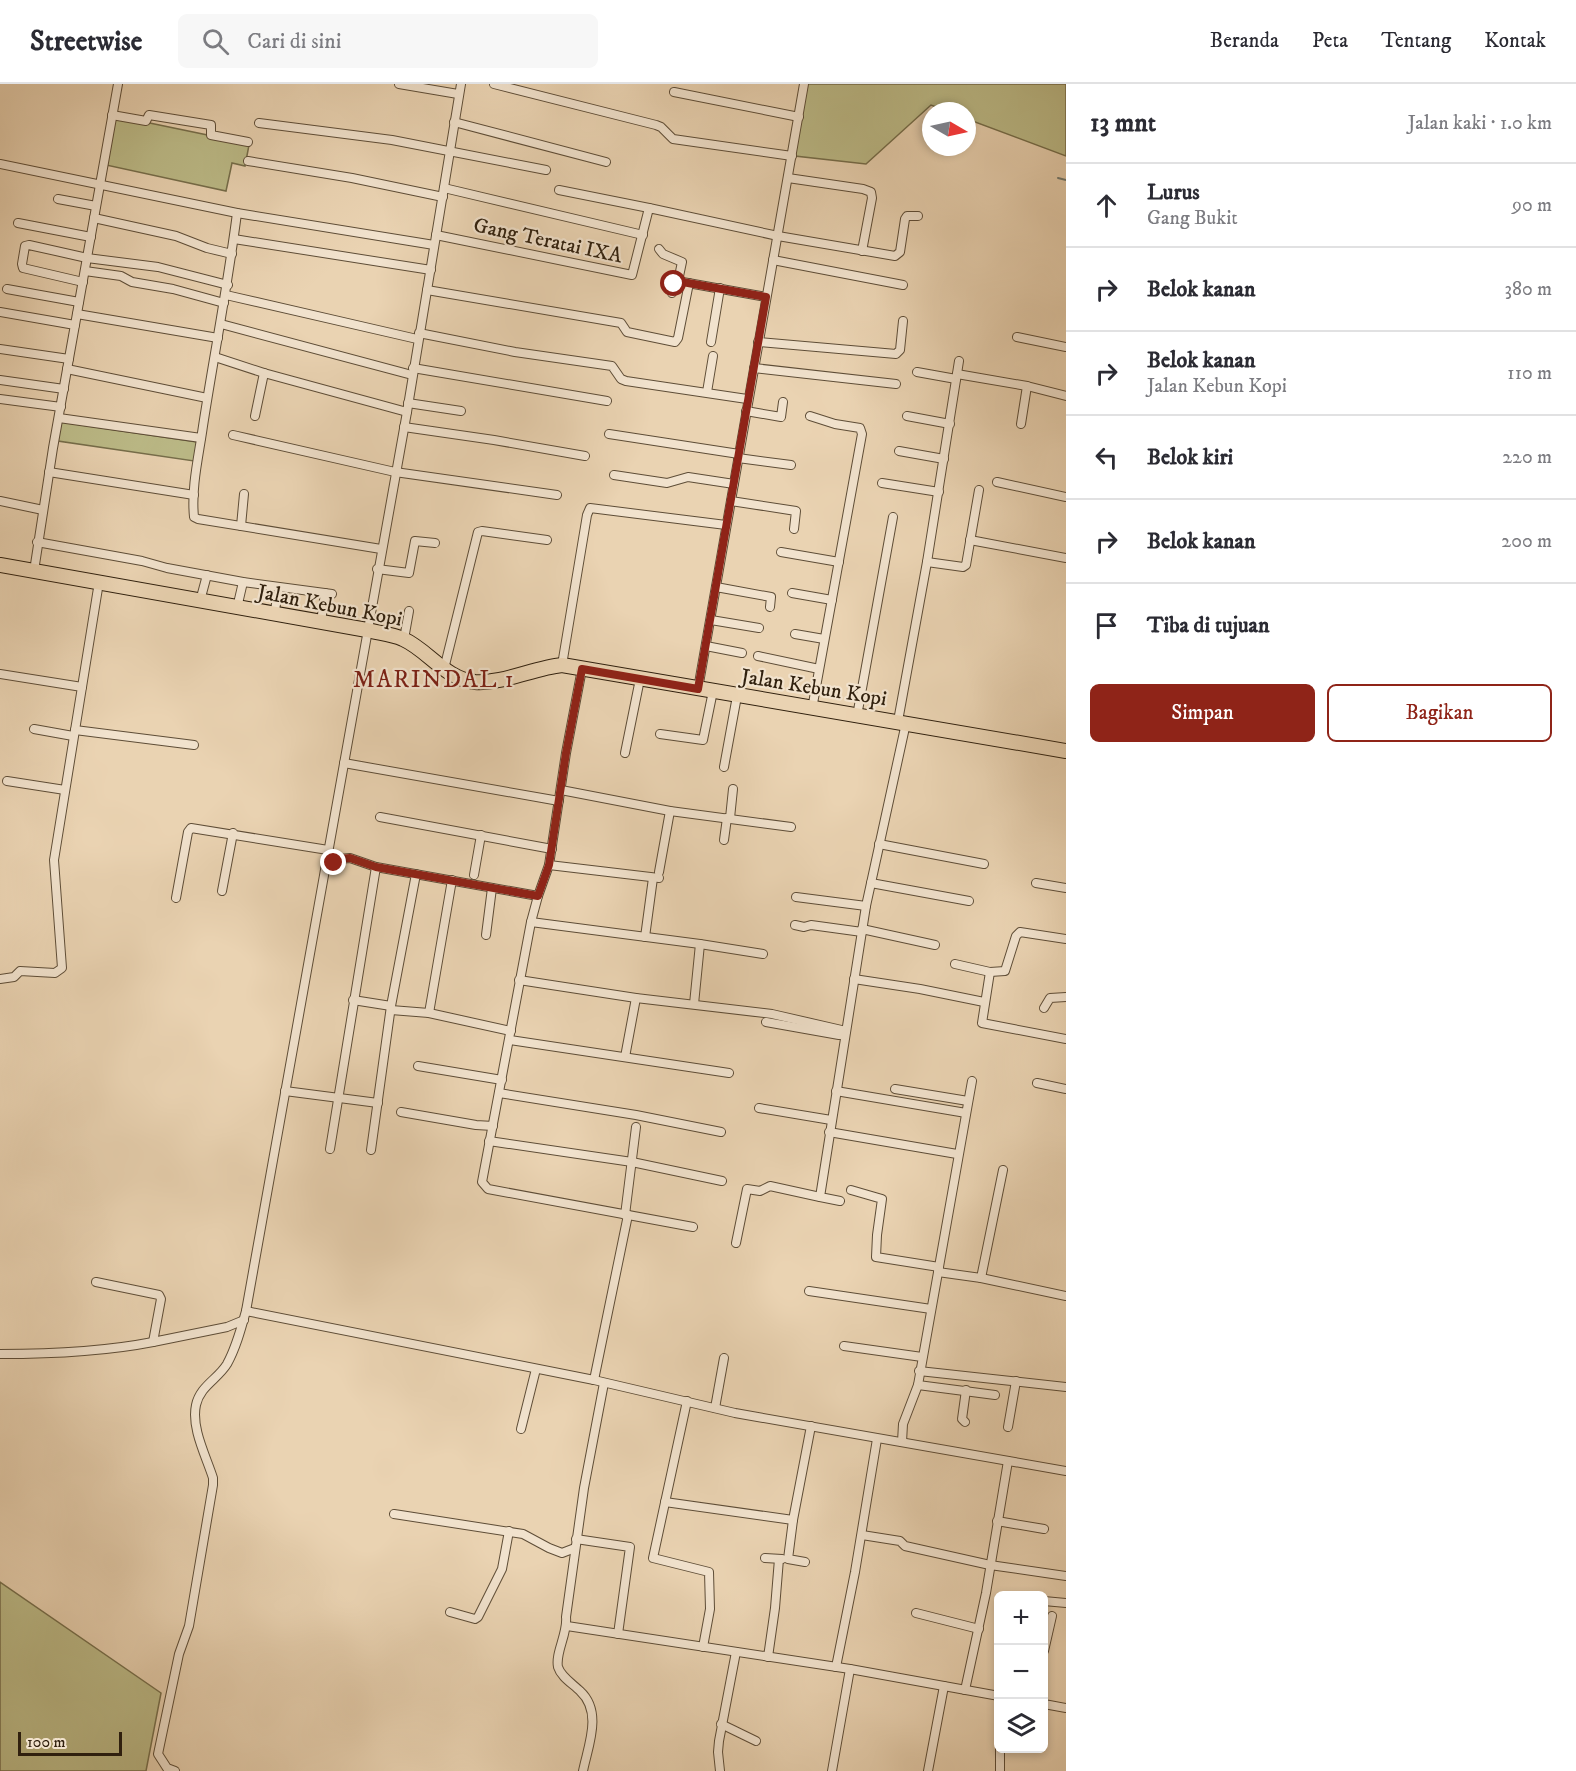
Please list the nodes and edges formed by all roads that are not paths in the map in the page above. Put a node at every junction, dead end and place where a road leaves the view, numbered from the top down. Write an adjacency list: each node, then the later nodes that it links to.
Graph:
1 (118, 84): 8 (street)
2 (399, 84): 7 (street)
3 (461, 84): 7 (street)
4 (494, 84): 14 (street)
5 (804, 84): 9 (street)
6 (674, 92): 9 (street)
7 (458, 94): 11 (street)
8 (112, 115): 12 (street); 20 (street)
9 (799, 117): 14 (street)
10 (259, 123): 13 (street)
11 (454, 123): 13 (street); 16 (street)
12 (248, 142)
13 (450, 152): 18 (street); 22 (street)
14 (792, 156): 19 (street)
15 (248, 161): 22 (street)
16 (606, 162)
17 (0, 164): 20 (street)
18 (546, 170)
19 (788, 178): 31 (street); 36 (street)
20 (99, 184): 24 (street); 26 (street)
21 (559, 190): 25 (street)
22 (443, 192): 30 (street); 34 (street)
23 (58, 199): 24 (street)
24 (96, 206): 28 (street)
25 (649, 208): 30 (street, Gang Teratai IXA); 31 (street)
26 (237, 213): 33 (street); 34 (street)
27 (918, 216): 36 (street)
28 (94, 218): 32 (street); 37 (street)
29 (18, 223): 32 (street)
30 (643, 235): 34 (street, Gang Teratai IXA)
31 (778, 236): 36 (street); 39 (street)
32 (91, 237): 38 (street)
33 (234, 238): 37 (street); 40 (street)
34 (435, 240): 40 (street)
35 (659, 249): 43 (street)
36 (862, 251)
37 (232, 254): 45 (street)
38 (87, 258): 41 (street); 42 (street); 45 (street)
39 (773, 260): 46 (street); 51 (street)
40 (431, 270): 49 (street)
41 (85, 272): 42 (street); 52 (street)
42 (83, 282): 53 (street)
43 (676, 282): 44 (street); 50 (street)
44 (689, 283): 47 (street); 49 (street)
45 (228, 285): 52 (street)
46 (903, 285)
47 (720, 288): 51 (street); 62 (street)
48 (7, 289): 53 (street)
49 (427, 290): 59 (street)
50 (672, 293)
51 (766, 297): 63 (street)
52 (225, 299): 57 (street); 59 (street)
53 (79, 302): 55 (street)
54 (0, 312): 58 (street)
55 (77, 314): 58 (street); 60 (street)
56 (903, 321): 63 (street)
57 (221, 324): 60 (street); 72 (street)
58 (75, 325): 68 (street)
59 (418, 336): 72 (street); 80 (street)
60 (218, 338): 67 (street)
61 (1017, 338): 64 (street)
62 (711, 342)
63 (758, 342): 70 (street)
64 (1066, 347)
65 (0, 349): 68 (street)
66 (713, 356): 80 (street)
67 (215, 357): 74 (street); 82 (street)
68 (69, 359): 71 (street)
69 (959, 361): 75 (street)
70 (754, 368): 77 (street); 84 (street)
71 (67, 369): 79 (street); 82 (street)
72 (412, 372): 85 (street); 88 (street)
73 (917, 372): 75 (street)
74 (264, 373): 88 (street); 91 (street)
75 (956, 376): 78 (street); 95 (street)
76 (0, 380): 79 (street)
77 (896, 384)
78 (1027, 386): 81 (street); 96 (street)
79 (64, 389): 87 (street)
80 (706, 392): 84 (street)
81 (1066, 396)
82 (207, 398): 100 (street)
83 (0, 399): 87 (street)
84 (747, 399): 90 (street)
85 (607, 401)
86 (783, 402): 90 (street)
87 (61, 407): 94 (street)
88 (407, 407): 89 (street); 97 (street)
89 (461, 411)
90 (746, 411): 103 (street)
91 (255, 416)
92 (810, 416): 132 (street)
93 (907, 416): 95 (street)
94 (59, 418): 100 (street); 106 (street)
95 (950, 424): 104 (street)
96 (1021, 424)
97 (404, 428): 102 (street); 107 (street)
98 (609, 434): 103 (street)
99 (233, 435): 107 (street)
100 (201, 438): 115 (street)
101 (899, 451): 104 (street)
102 (585, 456)
103 (739, 456): 105 (street); 111 (street)
104 (944, 459): 113 (street)
105 (791, 465)
106 (49, 472): 115 (street); 120 (street)
107 (395, 472): 116 (street); 129 (street)
108 (614, 475): 111 (street)
109 (997, 482): 117 (street)
110 (882, 483): 113 (street)
111 (734, 484): 119 (street)
112 (979, 490): 126 (street)
113 (939, 492): 133 (street)
114 (244, 494): 123 (street)
115 (194, 495): 123 (street)
116 (557, 495)
117 (1066, 497)
118 (0, 501): 120 (street)
119 (731, 501): 122 (street); 124 (street)
120 (43, 510): 127 (street)
121 (893, 517): 170 (street)
122 (726, 525): 140 (street); 159 (street)
123 (241, 526): 129 (street)
124 (794, 529)
125 (547, 540): 160 (street)
126 (970, 540): 131 (street); 133 (street)
127 (37, 542): 136 (street); 137 (street)
128 (435, 543): 135 (street)
129 (381, 549): 135 (street)
130 (781, 552): 132 (street)
131 (1066, 558)
132 (839, 562): 143 (street)
133 (927, 562): 171 (street)
134 (0, 565): 136 (main road, Jalan Kebun Kopi)
135 (377, 569): 152 (street)
136 (34, 571): 138 (main road, Jalan Kebun Kopi)
137 (207, 575): 139 (street); 144 (street)
138 (99, 582): 144 (main road, Jalan Kebun Kopi); 165 (street)
139 (243, 582): 141 (street); 145 (street)
140 (716, 587): 146 (street); 149 (street)
141 (279, 588): 148 (street); 150 (street)
142 (792, 593): 143 (street)
143 (832, 600): 155 (street)
144 (200, 601): 145 (main road, Jalan Kebun Kopi)
145 (237, 608): 148 (main road, Jalan Kebun Kopi)
146 (770, 608)
147 (409, 611): 154 (street)
148 (274, 615): 150 (main road, Jalan Kebun Kopi)
149 (711, 620): 151 (street); 156 (street)
150 (321, 622): 152 (main road, Jalan Kebun Kopi)
151 (759, 628)
152 (367, 630): 154 (main road, Jalan Kebun Kopi); 178 (street)
153 (795, 634): 155 (street)
154 (404, 639): 160 (main road, Jalan Kebun Kopi)
155 (824, 639): 162 (street)
156 (706, 646): 157 (street); 166 (street)
157 (742, 653)
158 (758, 656): 162 (street)
159 (561, 665): 160 (main road, Jalan Kebun Kopi); 161 (main road, Jalan Kebun Kopi)
160 (444, 669)
161 (582, 669): 164 (main road, Jalan Kebun Kopi); 183 (street)
162 (819, 669): 169 (street)
163 (0, 674): 165 (street)
164 (640, 679): 166 (main road, Jalan Kebun Kopi); 177 (street)
165 (82, 687): 173 (street)
166 (698, 689): 167 (main road, Jalan Kebun Kopi)
167 (713, 692): 168 (main road, Jalan Kebun Kopi); 174 (street)
168 (737, 696): 169 (main road, Jalan Kebun Kopi); 179 (street)
169 (812, 709): 170 (main road, Jalan Kebun Kopi)
170 (857, 716): 171 (main road, Jalan Kebun Kopi)
171 (902, 722): 176 (main road, Jalan Kebun Kopi); 192 (street)
172 (34, 729): 173 (street)
173 (74, 733): 175 (street); 182 (street)
174 (660, 734)
175 (194, 746)
176 (1066, 751)
177 (625, 753)
178 (344, 763): 184 (street); 194 (street)
179 (724, 767)
180 (7, 782): 182 (street)
181 (733, 789): 187 (street)
182 (65, 790): 225 (street)
183 (561, 790): 184 (street); 185 (street)
184 (559, 801): 193 (street)
185 (670, 811): 187 (street); 201 (street)
186 (380, 817): 190 (street)
187 (728, 818): 188 (street); 191 (street)
188 (791, 827)
189 (233, 833): 194 (street); 207 (street); 210 (street)
190 (481, 835): 193 (street); 200 (street)
191 (724, 840)
192 (879, 844): 196 (street); 204 (street)
193 (552, 849): 197 (street)
194 (328, 850): 247 (street)
195 (334, 863): 198 (street)
196 (984, 864)
197 (549, 865): 201 (street); 208 (street)
198 (376, 867): 199 (street); 229 (street)
199 (416, 874): 202 (street); 232 (street)
200 (474, 875)
201 (657, 876): 217 (street)
202 (452, 880): 205 (street); 234 (street)
203 (1036, 883): 206 (street)
204 (871, 884): 211 (street); 212 (street)
205 (492, 888): 208 (street); 216 (street)
206 (1066, 888)
207 (222, 891)
208 (538, 896): 213 (street)
209 (796, 897): 212 (street)
210 (176, 898)
211 (969, 901)
212 (866, 906): 215 (street)
213 (531, 922): 217 (street); 226 (street)
214 (795, 925): 215 (street)
215 (862, 931): 220 (street); 224 (street)
216 (486, 935)
217 (645, 938): 219 (street)
218 (1066, 939): 223 (street)
219 (700, 944): 221 (street); 231 (street)
220 (935, 945)
221 (763, 954)
222 (955, 964): 223 (street)
223 (990, 972): 230 (street)
224 (854, 979): 230 (street); 236 (street)
225 (0, 980)
226 (519, 980): 228 (street); 237 (street)
227 (1066, 997): 233 (street)
228 (636, 998): 231 (street); 239 (street)
229 (353, 1000): 232 (street); 250 (street)
230 (984, 1002): 238 (street)
231 (694, 1004): 236 (street)
232 (391, 1008): 234 (street); 252 (street)
233 (1044, 1008)
234 (429, 1013): 237 (street)
235 (766, 1022): 236 (street)
236 (845, 1033): 248 (street)
237 (510, 1036): 239 (street); 242 (street)
238 (1066, 1039)
239 (625, 1057): 241 (street)
240 (418, 1065): 242 (street)
241 (729, 1073)
242 (502, 1080): 249 (street)
243 (972, 1081): 251 (street)
244 (1037, 1083): 246 (street)
245 (895, 1089): 251 (street)
246 (1066, 1089)
247 (285, 1091): 250 (street); 280 (street)
248 (836, 1091): 255 (street); 256 (street)
249 (500, 1093): 257 (street); 259 (street)
250 (338, 1098): 252 (street); 262 (street)
251 (968, 1101): 255 (street)
252 (378, 1103): 263 (street)
253 (759, 1108): 256 (street)
254 (401, 1112): 257 (street)
255 (966, 1113): 264 (street)
256 (831, 1120): 260 (street)
257 (493, 1126): 261 (street)
258 (636, 1126): 265 (street)
259 (721, 1132)
260 (829, 1132): 264 (street); 269 (street)
261 (489, 1141): 265 (street); 271 (street)
262 (330, 1149)
263 (371, 1150)
264 (957, 1154): 274 (street)
265 (632, 1162): 267 (street); 271 (street)
266 (1003, 1170): 275 (street)
267 (722, 1181)
268 (851, 1190): 274 (street)
269 (820, 1197): 270 (street); 273 (street)
270 (840, 1201)
271 (627, 1215): 272 (street); 288 (street)
272 (693, 1227)
273 (736, 1243)
274 (938, 1269): 275 (street); 279 (street)
275 (981, 1278): 278 (street)
276 (96, 1282): 281 (street)
277 (809, 1291): 279 (street)
278 (1066, 1296)
279 (931, 1309): 284 (street)
280 (245, 1315): 281 (street); 286 (street); 340 (street)
281 (153, 1342): 283 (street)
282 (844, 1347): 284 (street)
283 (0, 1354)
284 (922, 1357): 287 (street)
285 (724, 1358): 296 (street)
286 (536, 1369): 288 (street); 300 (street)
287 (919, 1371): 289 (street); 291 (street)
288 (594, 1380): 290 (street)
289 (1016, 1381): 292 (street); 299 (street)
290 (604, 1383): 295 (street); 312 (street)
291 (918, 1385): 293 (street); 302 (street)
292 (1066, 1387)
293 (966, 1390): 294 (street); 297 (street)
294 (994, 1395)
295 (687, 1401): 296 (street); 305 (street)
296 (714, 1408): 298 (street)
297 (964, 1422)
298 (811, 1426): 301 (street); 307 (street)
299 (1008, 1427)
300 (521, 1429)
301 (877, 1439): 302 (street); 311 (street)
302 (902, 1442): 303 (street)
303 (1008, 1461): 304 (street); 308 (street)
304 (1066, 1471)
305 (665, 1502): 307 (street); 327 (street)
306 (394, 1514): 310 (street)
307 (794, 1520): 314 (street)
308 (997, 1521): 309 (street); 316 (street)
309 (1044, 1529)
310 (509, 1531): 312 (street); 320 (street)
311 (862, 1535): 316 (street); 330 (street)
312 (576, 1544): 323 (street); 325 (street)
313 (765, 1558): 314 (street)
314 (784, 1559): 315 (street); 329 (street)
315 (805, 1562)
316 (990, 1565): 317 (street); 324 (street)
317 (1066, 1576)
318 (1048, 1602): 319 (street)
319 (1066, 1604)
320 (450, 1612)
321 (916, 1614): 324 (street)
322 (1053, 1616): 326 (street)
323 (567, 1626): 325 (street); 341 (street)
324 (978, 1629): 333 (street)
325 (618, 1634): 327 (street)
326 (1046, 1645)
327 (703, 1647): 328 (street)
328 (736, 1652): 329 (street); 337 (street)
329 (768, 1657): 330 (street)
330 (836, 1667): 331 (street)
331 (850, 1669): 332 (street); 343 (street)
332 (944, 1686): 333 (street); 344 (street)
333 (965, 1690): 334 (street)
334 (994, 1695)
335 (1048, 1705): 336 (street)
336 (1066, 1708)
337 (721, 1724): 338 (street); 342 (street)
338 (756, 1741)
339 (1000, 1753): 345 (street)
340 (175, 1771)
341 (584, 1771)
342 (720, 1771)
343 (832, 1771)
344 (928, 1771)
345 (1000, 1771)

